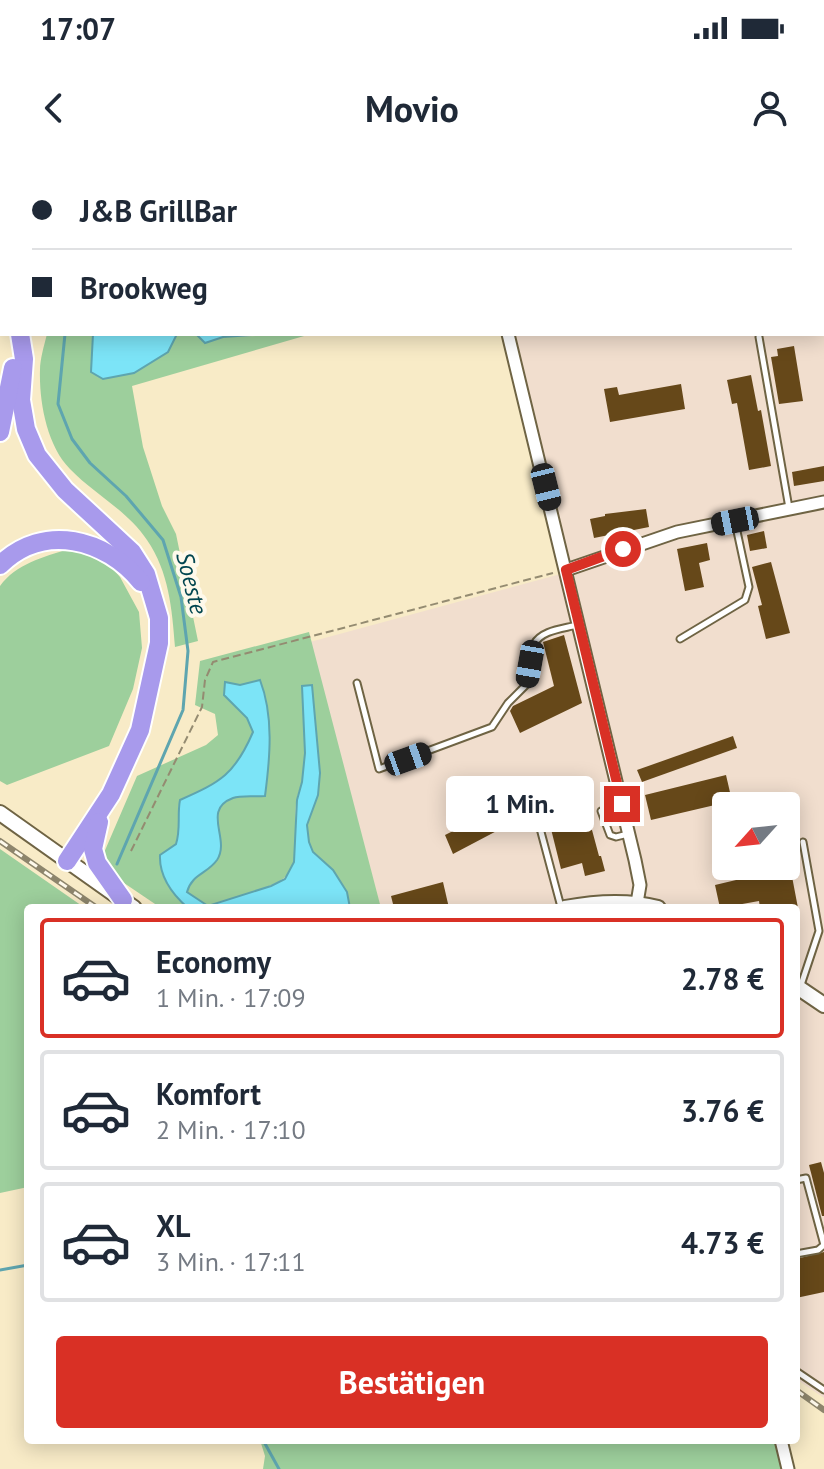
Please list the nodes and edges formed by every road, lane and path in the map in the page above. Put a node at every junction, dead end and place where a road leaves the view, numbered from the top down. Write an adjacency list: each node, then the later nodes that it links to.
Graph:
1 (20, 336): 5 (highway)
2 (20, 336): 11 (highway)
3 (508, 336): 10 (street)
4 (759, 337): 7 (lane)
5 (0, 432)
6 (824, 502): 7 (street)
7 (790, 509): 8 (street)
8 (735, 521): 10 (street); 13 (lane)
9 (0, 565): 11 (highway)
10 (566, 570): 12 (street); 21 (path)
11 (152, 598): 15 (highway)
12 (579, 625): 14 (lane); 19 (street)
13 (680, 639)
14 (357, 683)
15 (103, 808): 22 (highway); 24 (highway)
16 (601, 811): 19 (lane)
17 (0, 813): 22 (street)
18 (451, 816): 25 (lane)
19 (629, 834): 23 (street)
20 (803, 842): 28 (lane)
21 (131, 851)
22 (67, 861): 24 (street)
23 (637, 903): 26 (street); 27 (street)
24 (129, 904)
25 (562, 904)
26 (594, 904)
27 (641, 904)
28 (800, 982)
29 (800, 988): 30 (street)
30 (824, 1005)
31 (800, 1179): 32 (lane)
32 (824, 1245): 33 (lane)
33 (800, 1253)
34 (800, 1374): 35 (lane)
35 (824, 1390)
36 (782, 1444): 37 (street)
37 (788, 1469)

